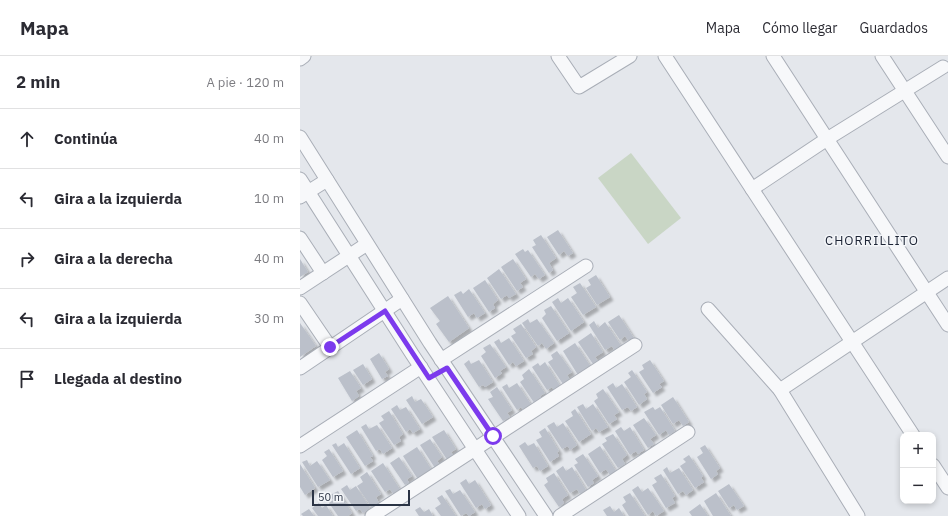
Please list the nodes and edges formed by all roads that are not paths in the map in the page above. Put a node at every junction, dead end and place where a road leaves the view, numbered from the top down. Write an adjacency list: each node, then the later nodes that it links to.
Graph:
1 (304, 56): 7 (street)
2 (558, 56): 3 (street)
3 (630, 56)
4 (665, 56): 15 (street)
5 (773, 56): 11 (street)
6 (882, 56): 9 (street)
7 (300, 59)
8 (943, 67): 9 (street)
9 (905, 90): 11 (street); 12 (street)
10 (300, 137): 14 (street)
11 (827, 139): 15 (street); 24 (street)
12 (948, 157)
13 (300, 179): 16 (street)
14 (327, 180): 16 (street); 18 (street)
15 (752, 189): 30 (street)
16 (304, 194): 19 (street)
17 (300, 238): 21 (street)
18 (367, 244): 19 (street); 25 (street)
19 (349, 256): 21 (street); 28 (street)
20 (586, 266): 35 (street)
21 (323, 273): 23 (street)
22 (948, 278): 24 (street)
23 (300, 288)
24 (927, 293): 29 (street); 30 (street)
25 (402, 299): 28 (street); 31 (street)
26 (300, 303): 33 (street)
27 (708, 309): 39 (street)
28 (385, 311): 33 (street); 34 (street)
29 (948, 324)
30 (852, 341): 39 (street); 41 (street)
31 (430, 343): 34 (street); 35 (street)
32 (635, 345): 42 (street)
33 (330, 347): 37 (street)
34 (412, 354): 36 (street)
35 (444, 364): 38 (street); 42 (street)
36 (421, 367): 38 (street); 43 (street)
37 (300, 368)
38 (429, 378): 44 (street)
39 (780, 390): 51 (street)
40 (688, 432): 50 (street)
41 (911, 432)
42 (493, 436): 44 (street); 49 (street)
43 (300, 446)
44 (475, 448): 47 (street); 48 (street)
45 (935, 468): 46 (street)
46 (948, 488)
47 (372, 516)
48 (519, 516)
49 (546, 516)
50 (560, 516)
51 (858, 516)

